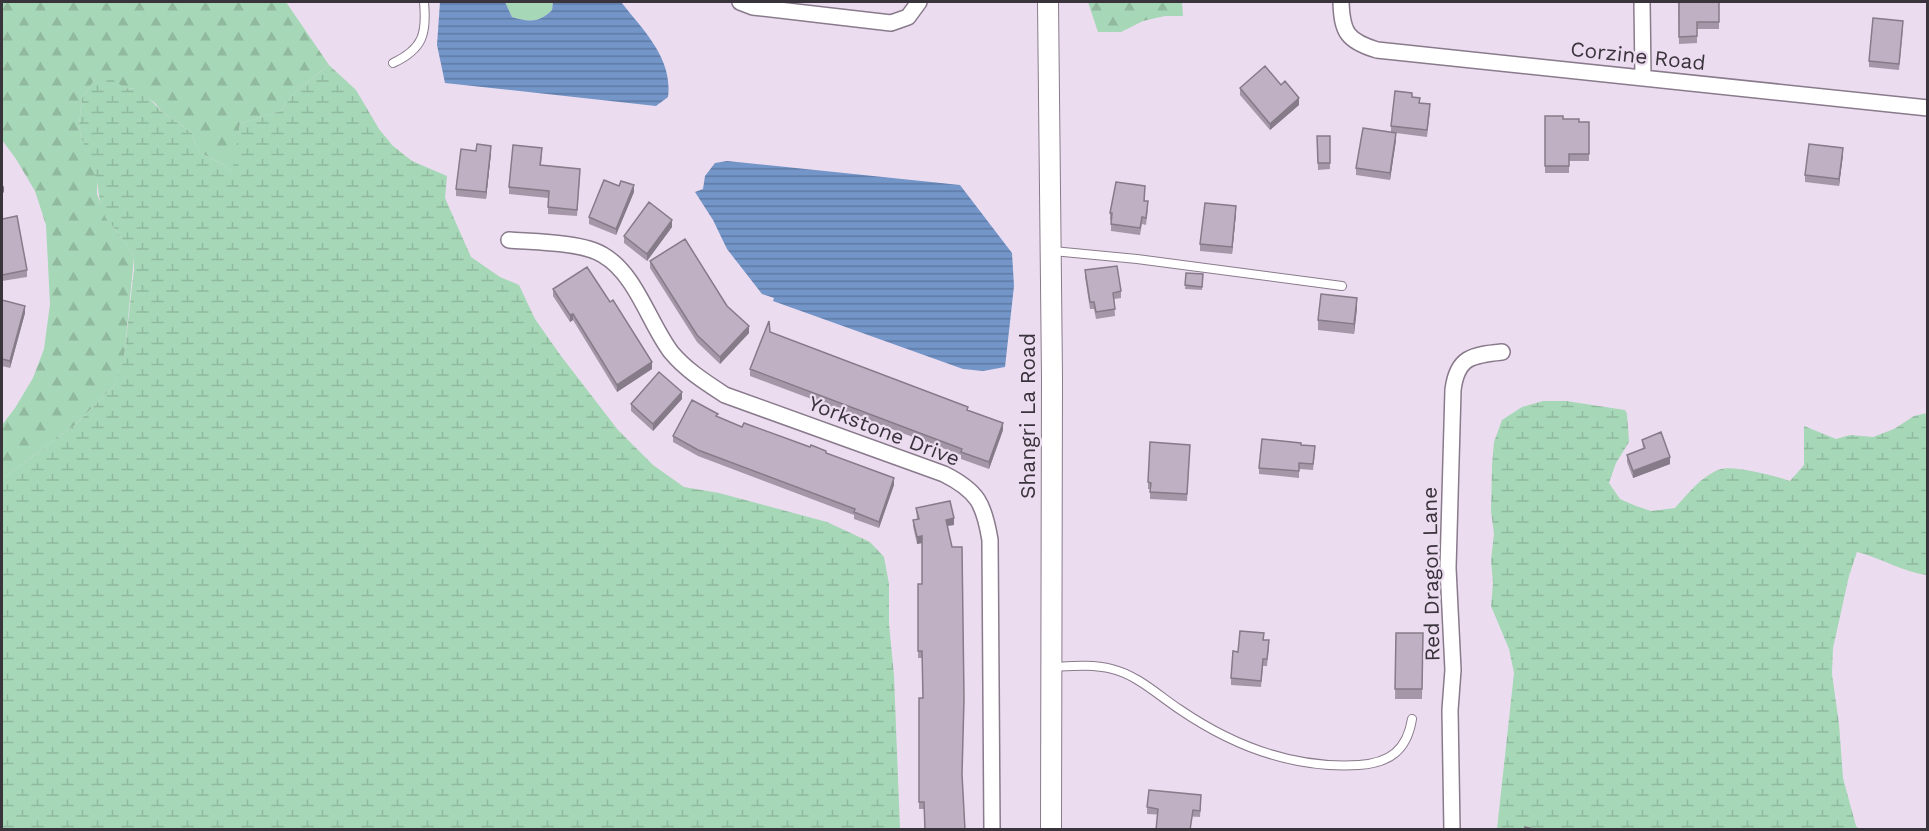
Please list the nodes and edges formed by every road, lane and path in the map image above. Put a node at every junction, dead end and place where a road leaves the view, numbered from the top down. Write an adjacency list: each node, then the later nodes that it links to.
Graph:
1 (424, 2): 7 (lane)
2 (740, 2): 3 (street)
3 (919, 2)
4 (1048, 2): 11 (street, Shangri La Road)
5 (1341, 2): 8 (street, Corzine Road)
6 (1642, 2): 8 (street)
7 (393, 63)
8 (1643, 78): 9 (street, Corzine Road)
9 (1928, 108)
10 (509, 240): 16 (street, Yorkstone Drive)
11 (1051, 251): 12 (lane); 14 (street, Shangri La Road)
12 (1342, 286)
13 (1502, 352): 18 (street, Red Dragon Lane)
14 (1051, 667): 15 (lane); 17 (street, Shangri La Road)
15 (1412, 719)
16 (992, 830)
17 (1051, 830)
18 (1452, 830)

